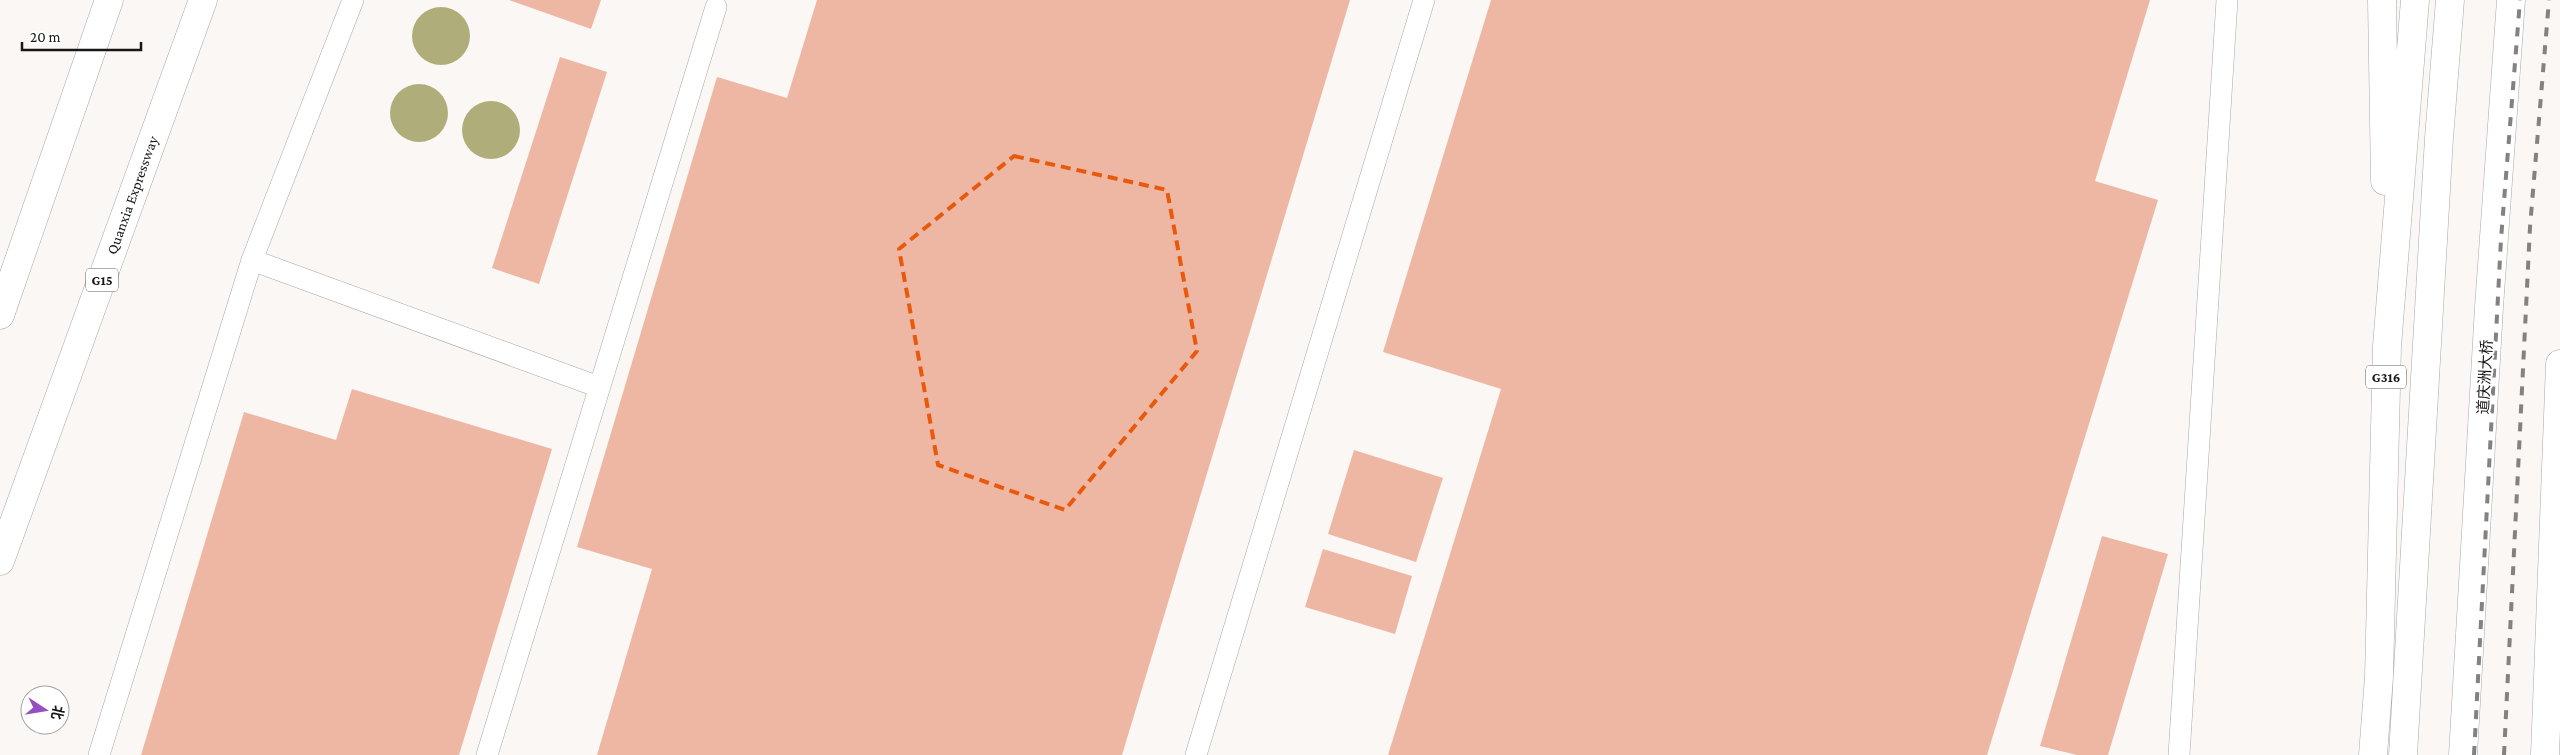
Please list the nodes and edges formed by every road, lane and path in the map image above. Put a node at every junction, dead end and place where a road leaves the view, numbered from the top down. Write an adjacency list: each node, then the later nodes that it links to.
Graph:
1 (109, 0): 12 (highway)
2 (203, 0): 17 (highway, Quanxia Expressway / G15)
3 (353, 0): 11 (lane)
4 (1424, 0): 20 (lane)
5 (2227, 0): 21 (lane)
6 (2382, 0): 13 (highway)
7 (2415, 0): 13 (highway, G316)
8 (2450, 0): 23 (highway)
9 (2511, 0): 24 (highway, 道庆洲大桥)
10 (716, 7): 15 (lane)
11 (252, 260): 15 (lane); 18 (lane)
12 (0, 315)
13 (2387, 346): 22 (highway, G316)
14 (2560, 365): 16 (highway)
15 (599, 387): 19 (lane)
16 (2558, 492): 25 (highway)
17 (0, 561)
18 (98, 755)
19 (487, 755)
20 (1196, 755)
21 (2179, 755)
22 (2373, 755)
23 (2403, 755)
24 (2463, 755)
25 (2545, 755)

